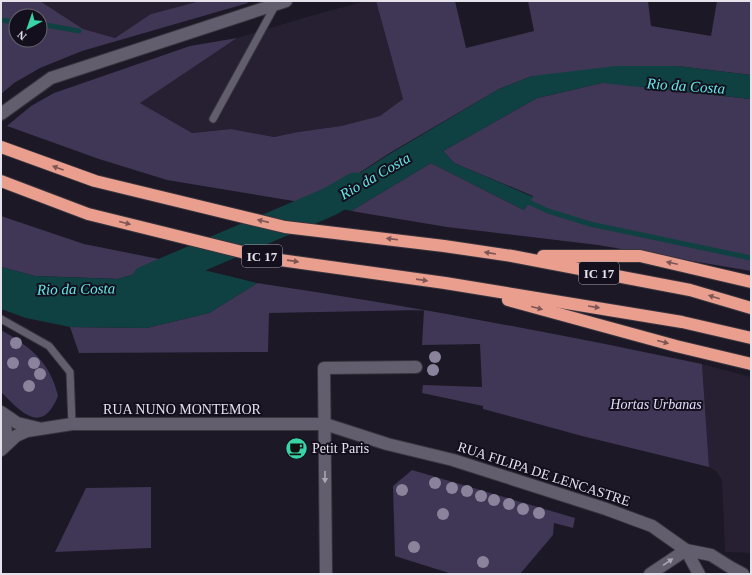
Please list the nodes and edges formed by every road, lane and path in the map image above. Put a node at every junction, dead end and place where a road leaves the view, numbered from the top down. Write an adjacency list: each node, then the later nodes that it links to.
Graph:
1 (278, 2): 2 (street); 3 (lane)
2 (1, 114)
3 (213, 118)
4 (1, 147): 6 (highway, IC 17, one-way to 4)
5 (1, 181): 8 (highway, IC 17, one-way to 8)
6 (512, 256): 7 (highway, one-way to 6); 9 (highway, IC 17, one-way to 6)
7 (751, 282)
8 (442, 283): 11 (highway, IC 17, one-way to 11); 12 (highway, one-way to 12)
9 (751, 308)
10 (1, 318): 15 (lane)
11 (751, 338)
12 (751, 364)
13 (416, 368): 16 (street)
14 (1, 413): 17 (street, RUA NUNO MONTEMOR); 18 (street)
15 (72, 424): 16 (street, RUA NUNO MONTEMOR); 17 (street, RUA NUNO MONTEMOR)
16 (325, 424): 19 (street, RUA FILIPA DE LENCASTRE); 20 (street, one-way to 20)
17 (39, 428): 18 (street, RUA NUNO MONTEMOR)
18 (1, 449)
19 (686, 550): 21 (street, one-way to 19); 22 (street); 23 (street, RUA FILIPA DE LENCASTRE)
20 (326, 574)
21 (650, 574)
22 (699, 574)
23 (743, 574)

